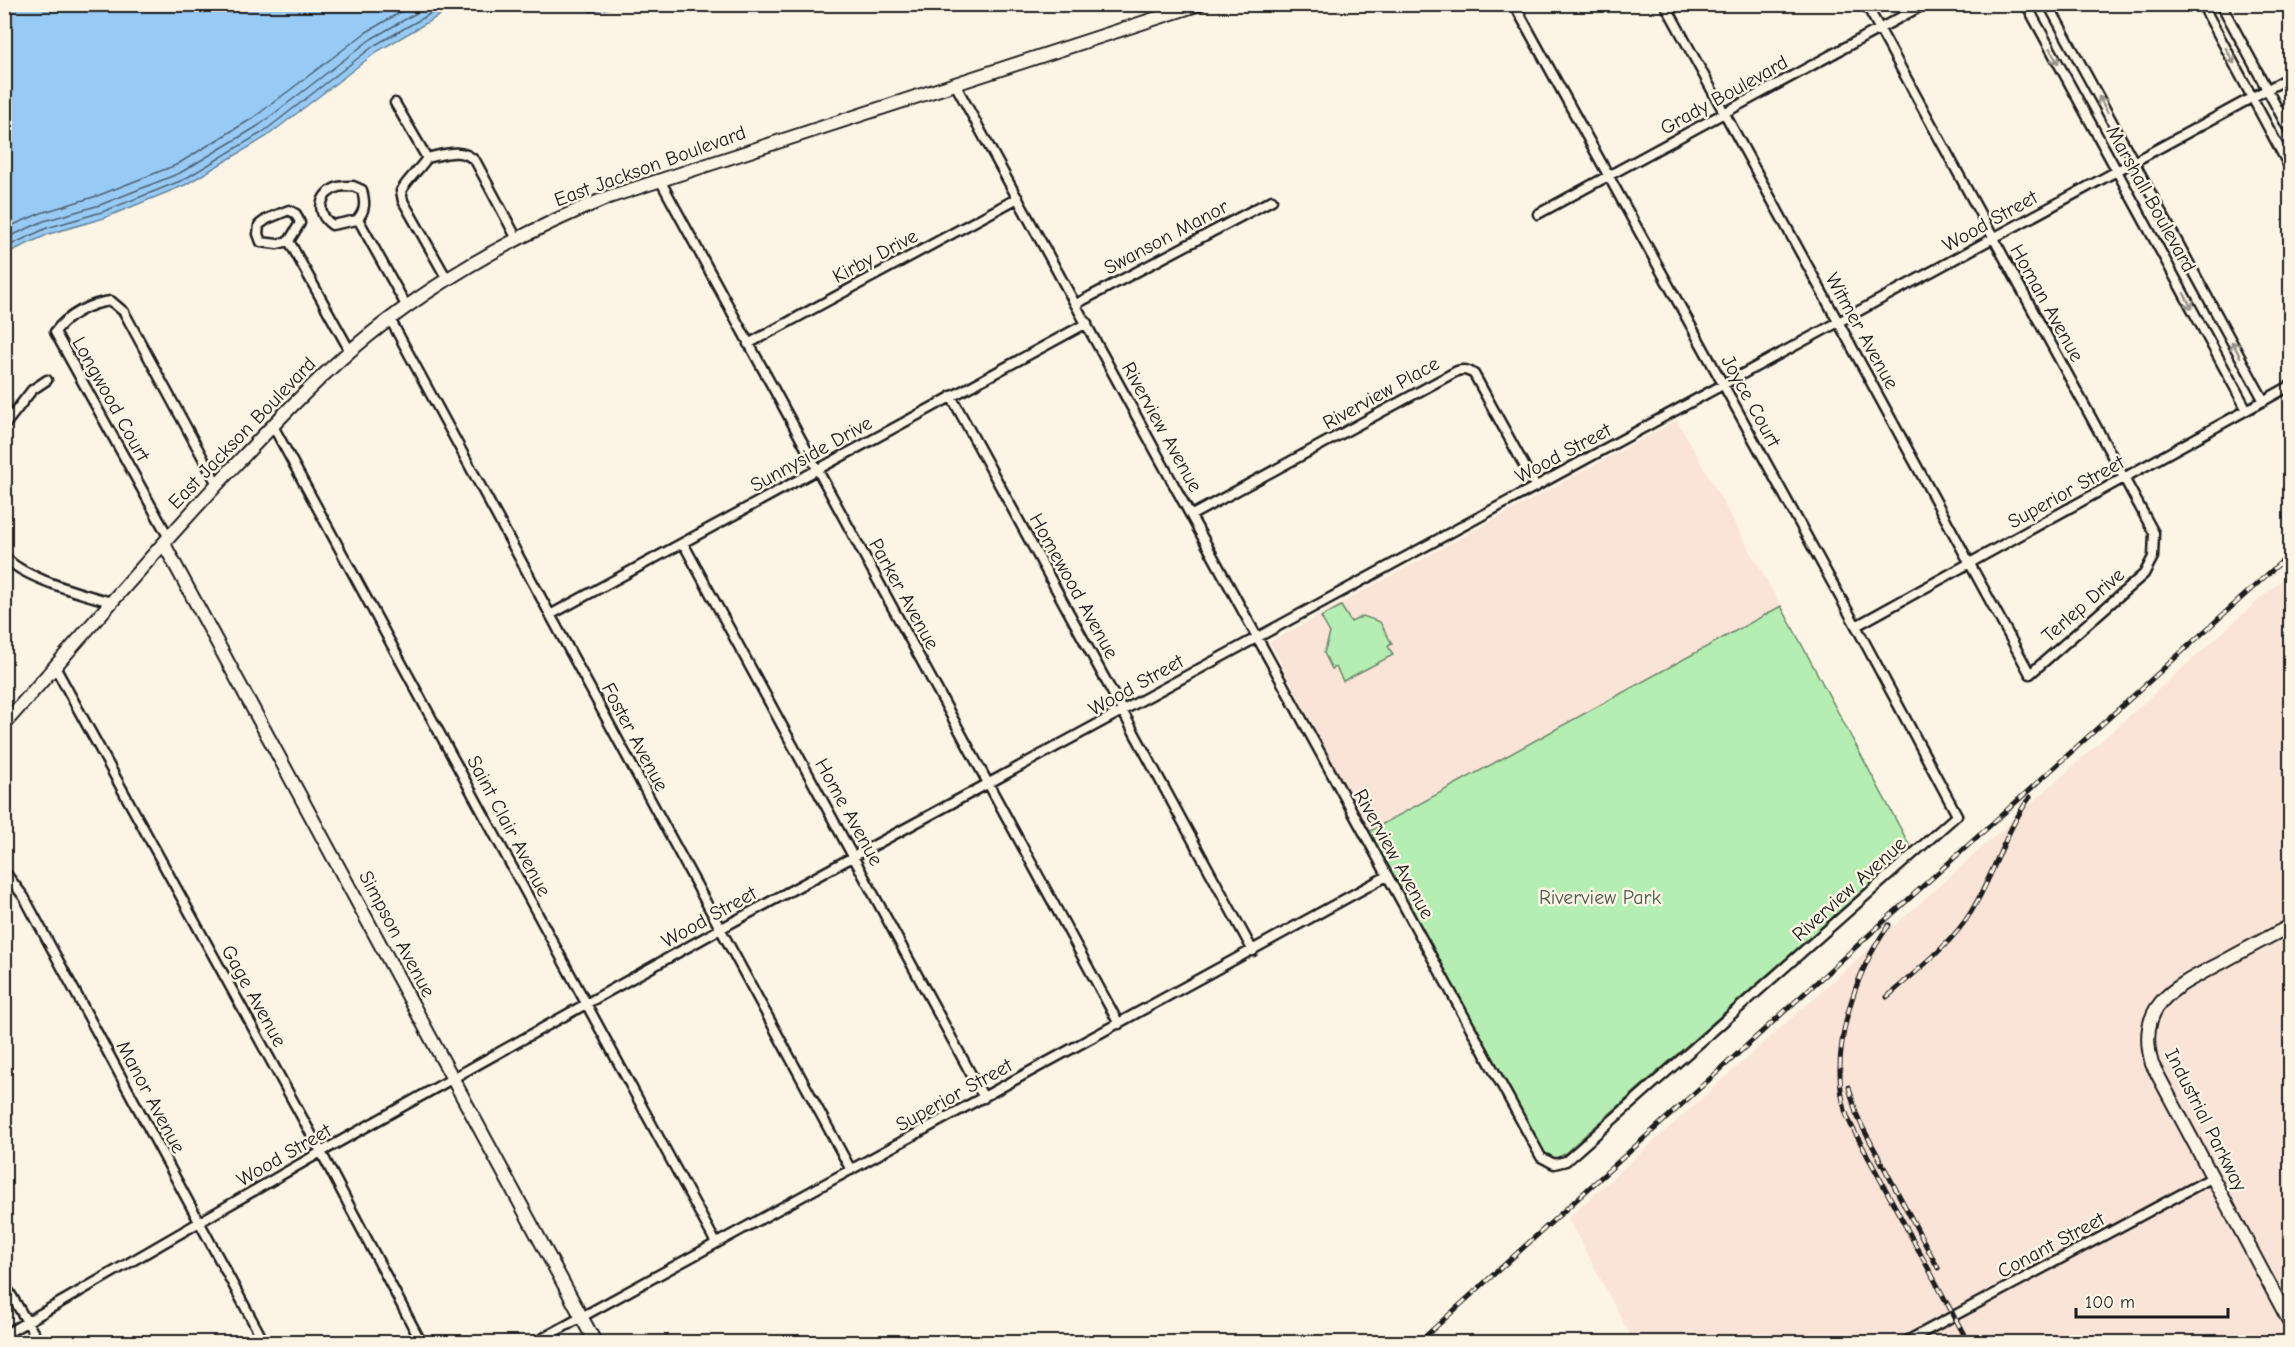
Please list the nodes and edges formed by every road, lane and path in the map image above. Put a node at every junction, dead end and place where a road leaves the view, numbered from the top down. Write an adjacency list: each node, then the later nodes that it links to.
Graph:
1 (1200, 4): 12 (main road, East Jackson Boulevard)
2 (1514, 4): 22 (street, Joyce Court)
3 (1665, 4): 16 (street, Witmer Avenue)
4 (1866, 4): 10 (street, Homan Avenue)
5 (1924, 4): 10 (street, Grady Boulevard)
6 (2026, 4): 21 (street, Marshall Boulevard, one-way to 21)
7 (2048, 4): 19 (street, Marshall Boulevard, one-way to 7)
8 (2202, 4): 14 (street, one-way to 14)
9 (2221, 4): 13 (street)
10 (1879, 28): 16 (street, Grady Boulevard); 29 (street, Homan Avenue)
11 (2290, 77): 13 (street, Wood Street)
12 (955, 84): 23 (main road, East Jackson Boulevard); 24 (street, Riverview Avenue)
13 (2268, 90): 14 (street, Wood Street); 17 (street)
14 (2253, 98): 19 (street, Wood Street); 20 (street)
15 (395, 103): 18 (street)
16 (1724, 114): 22 (street, Grady Boulevard); 35 (street, Witmer Avenue)
17 (2290, 132)
18 (427, 158): 28 (street); 31 (street)
19 (2134, 161): 21 (street, Wood Street); 43 (street, Marshall Boulevard, one-way to 19)
20 (2290, 168)
21 (2117, 170): 29 (street, Wood Street); 44 (street, Marshall Boulevard, one-way to 44)
22 (1608, 176): 26 (street, Grady Boulevard); 40 (street, Joyce Court)
23 (660, 180): 28 (main road, East Jackson Boulevard); 37 (street, Parker Avenue)
24 (1018, 198): 32 (street, Riverview Avenue); 37 (street, Kirby Drive)
25 (1272, 200): 32 (street, Swanson Manor)
26 (1538, 214)
27 (358, 219): 27 (street); 33 (street)
28 (517, 238): 31 (main road, East Jackson Boulevard)
29 (1992, 238): 35 (street, Wood Street); 48 (street, Homan Avenue)
30 (289, 241): 30 (street); 38 (street)
31 (447, 279): 33 (main road, East Jackson Boulevard)
32 (1076, 303): 36 (street, Riverview Avenue)
33 (407, 307): 34 (main road, East Jackson Boulevard)
34 (390, 319): 38 (main road, East Jackson Boulevard); 58 (street, Foster Avenue)
35 (1838, 322): 40 (street, Wood Street); 56 (street, Witmer Avenue)
36 (1087, 323): 42 (street, Sunnyside Drive); 51 (street, Riverview Avenue)
37 (748, 344): 47 (street, Parker Avenue)
38 (350, 351): 46 (main road, East Jackson Boulevard)
39 (47, 380): 45 (street)
40 (1723, 384): 50 (street, Wood Street); 59 (street, Joyce Court)
41 (2290, 387): 43 (street, Superior Street)
42 (951, 396): 47 (street, Sunnyside Drive); 63 (street, Homewood Avenue)
43 (2264, 401): 44 (street, Superior Street)
44 (2247, 410): 48 (street, Superior Street)
45 (4, 426)
46 (273, 426): 49 (main road, East Jackson Boulevard); 73 (street, Saint Clair Avenue)
47 (817, 470): 53 (street, Sunnyside Drive); 65 (street, Parker Avenue)
48 (2123, 479): 54 (street, Homan Avenue); 56 (street, Superior Street)
49 (217, 484): 52 (main road, East Jackson Boulevard); 52 (street, Longwood Court)
50 (1536, 487): 51 (street, Riverview Place); 60 (street, Wood Street)
51 (1192, 515): 60 (street, Riverview Avenue)
52 (166, 541): 57 (main road, East Jackson Boulevard); 75 (main road, Simpson Avenue)
53 (683, 543): 58 (street, Sunnyside Drive); 67 (street, Home Avenue)
54 (2153, 557): 62 (street, Terlep Drive)
55 (6, 560): 57 (street)
56 (1970, 564): 59 (street, Superior Street); 62 (street, Witmer Avenue)
57 (111, 602): 61 (main road, East Jackson Boulevard)
58 (550, 615): 71 (street, Foster Avenue)
59 (1856, 626): 66 (street, Joyce Court)
60 (1256, 638): 63 (street, Wood Street); 69 (street, Riverview Avenue)
61 (55, 667): 64 (main road, East Jackson Boulevard); 77 (street, Gage Avenue)
62 (2030, 674)
63 (1123, 711): 65 (street, Wood Street); 72 (street, Homewood Avenue)
64 (4, 724)
65 (989, 783): 67 (street, Wood Street); 74 (street, Parker Avenue)
66 (1957, 815): 69 (street, Riverview Avenue)
67 (854, 856): 71 (street, Wood Street); 76 (street, Home Avenue)
68 (4, 871): 80 (street, Manor Avenue)
69 (1387, 876): 72 (street, Superior Street)
70 (2290, 926): 79 (main road, Industrial Parkway)
71 (720, 929): 73 (street, Wood Street); 78 (street, Foster Avenue)
72 (1253, 951): 74 (street, Superior Street)
73 (586, 1003): 75 (street, Wood Street); 81 (street, Saint Clair Avenue)
74 (1119, 1023): 76 (street, Superior Street)
75 (453, 1078): 77 (street, Wood Street); 83 (main road, Simpson Avenue)
76 (984, 1098): 78 (street, Superior Street)
77 (321, 1152): 80 (street, Wood Street); 89 (street, Gage Avenue)
78 (851, 1170): 81 (street, Superior Street)
79 (2213, 1177): 85 (main road, Industrial Parkway); 92 (street, Conant Street)
80 (200, 1222): 84 (street, Wood Street); 88 (street, Manor Avenue)
81 (716, 1244): 83 (street, Superior Street)
82 (4, 1283): 84 (street)
83 (581, 1317): 90 (street, Superior Street); 91 (main road, Simpson Avenue)
84 (27, 1322): 86 (street, Wood Street); 87 (street)
85 (2290, 1323)
86 (4, 1335)
87 (39, 1342)
88 (264, 1342)
89 (421, 1342)
90 (536, 1342)
91 (595, 1342)
92 (1905, 1342)

